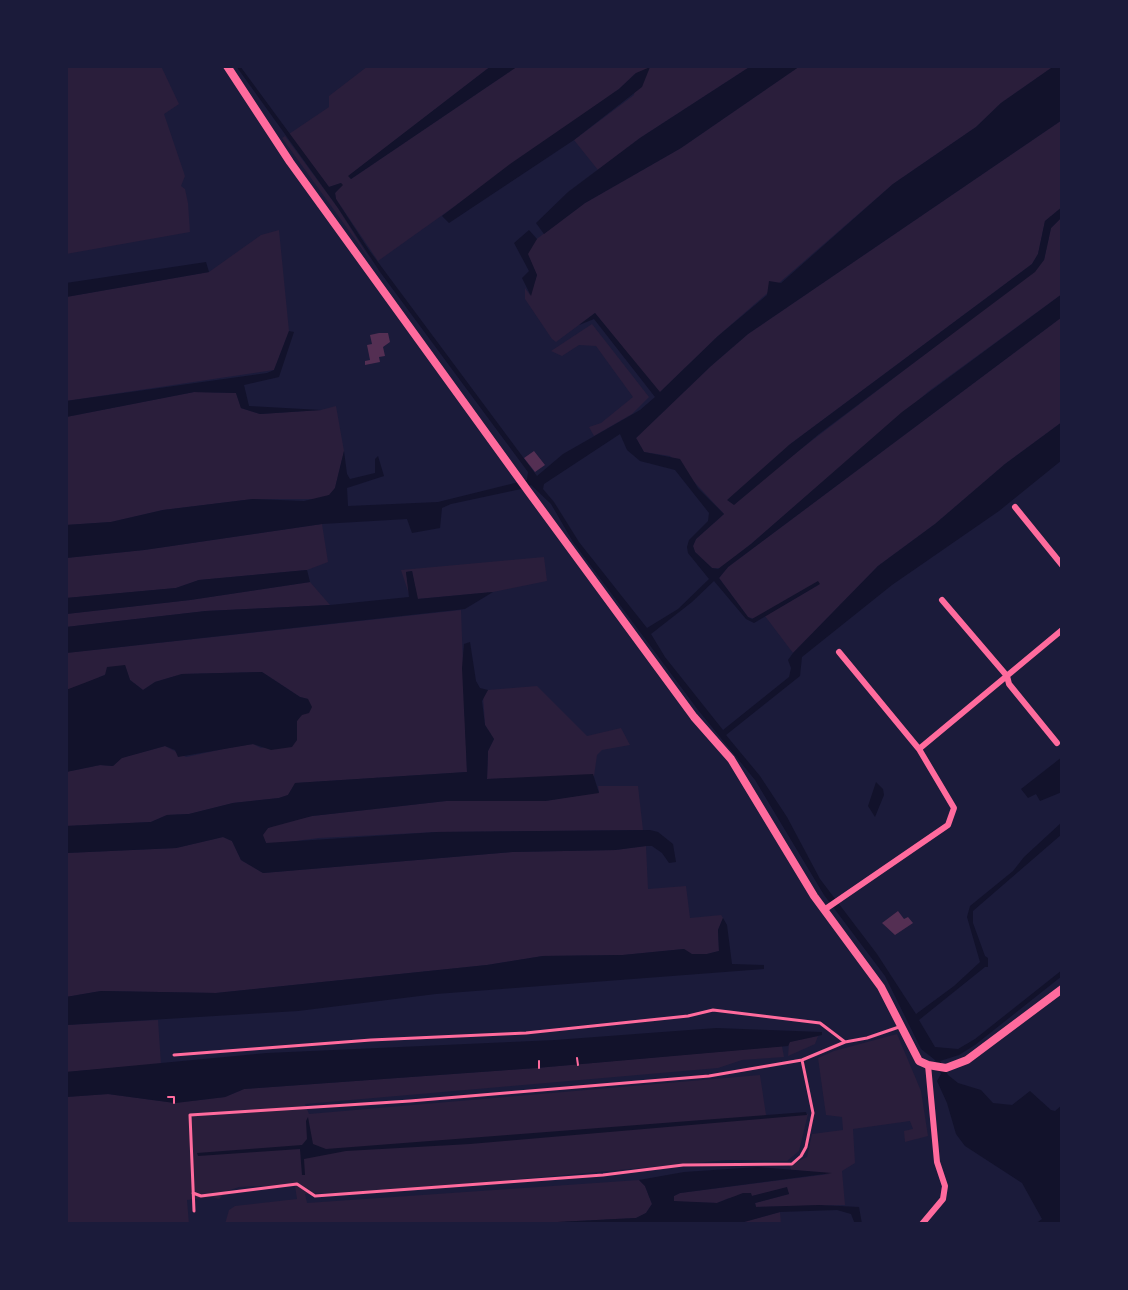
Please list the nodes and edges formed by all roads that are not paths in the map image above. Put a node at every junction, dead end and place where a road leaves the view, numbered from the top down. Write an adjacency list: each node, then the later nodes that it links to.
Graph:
1 (227, 66): 10 (street)
2 (1015, 507): 3 (street)
3 (1062, 565)
4 (942, 600): 7 (street)
5 (1062, 630): 7 (street)
6 (839, 652): 9 (street)
7 (1007, 676): 8 (street); 9 (street)
8 (1057, 743)
9 (919, 749): 10 (street)
10 (827, 908): 12 (street)
11 (1062, 989): 16 (street)
12 (900, 1026): 13 (lane); 16 (street)
13 (845, 1042): 14 (lane); 15 (lane)
14 (174, 1055)
15 (802, 1060): 17 (lane); 17 (lane)
16 (932, 1066): 19 (street)
17 (193, 1193): 18 (lane)
18 (194, 1211)
19 (922, 1224)

